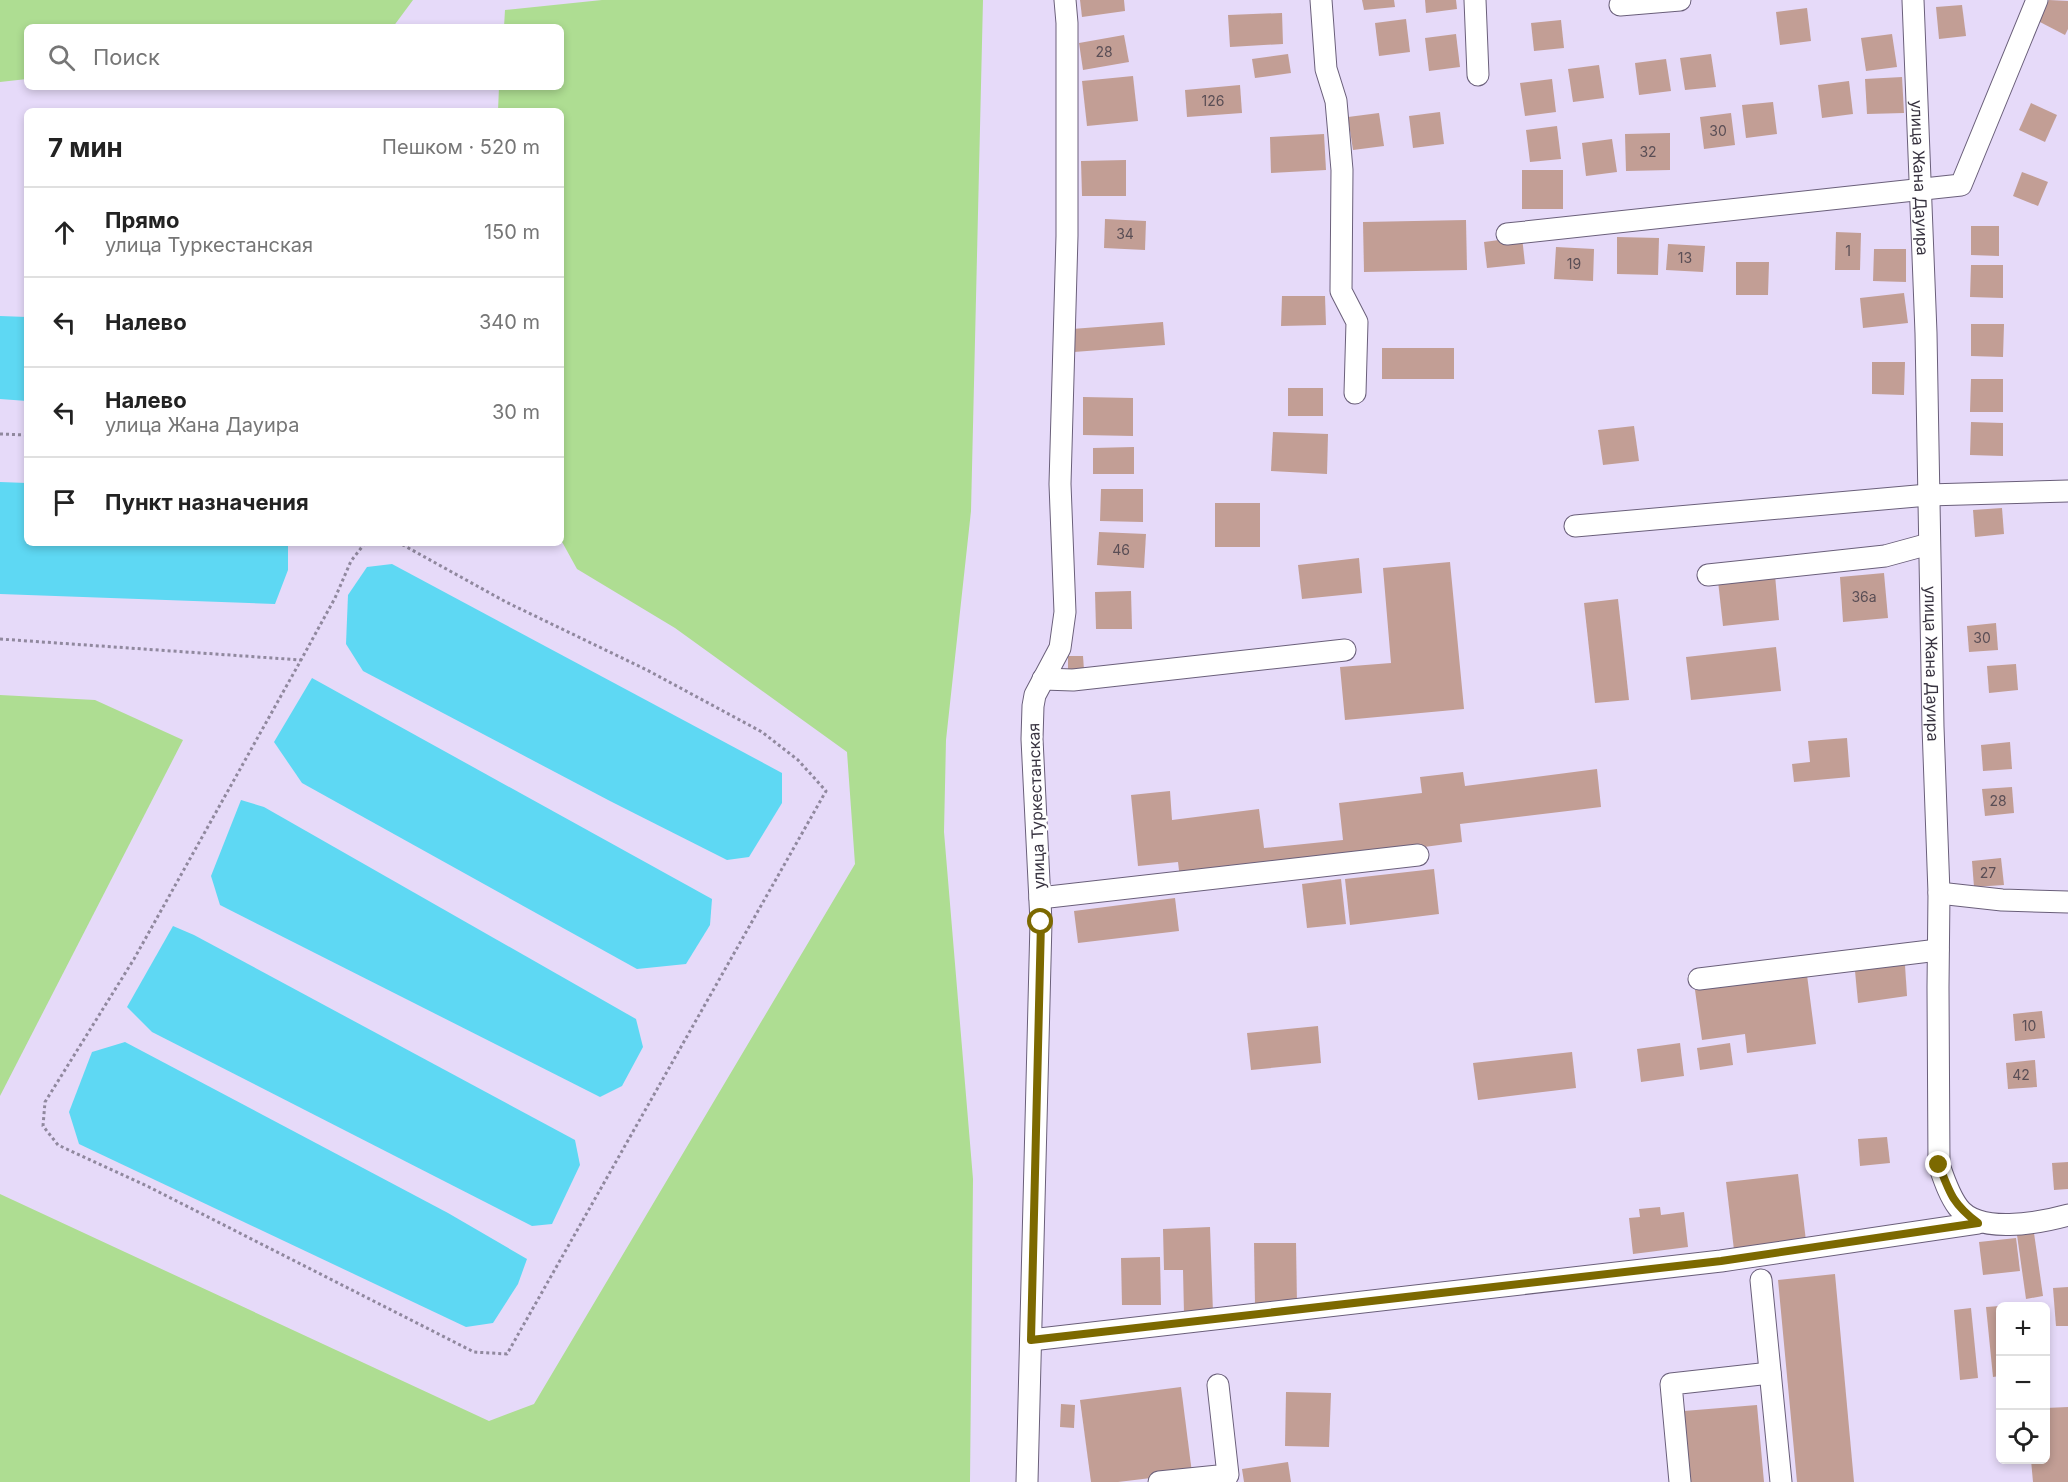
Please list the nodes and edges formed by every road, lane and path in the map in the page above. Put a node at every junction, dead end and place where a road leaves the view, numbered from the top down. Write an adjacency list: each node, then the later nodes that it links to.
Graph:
1 (1065, 0): 24 (street)
2 (1320, 0): 11 (street)
3 (1475, 0): 8 (street)
4 (1680, 0): 7 (street)
5 (1913, 0): 9 (street, улица Жана Дауира)
6 (2037, 0): 9 (street)
7 (1620, 5)
8 (1478, 75)
9 (1921, 190): 10 (street); 15 (street, улица Жана Дауира)
10 (1507, 234)
11 (1355, 393)
12 (0, 434): 13 (path)
13 (24, 435)
14 (2068, 491): 15 (street)
15 (1928, 495): 16 (street); 17 (street, улица Жана Дауира)
16 (1575, 526)
17 (1929, 544): 20 (street); 26 (street, улица Жана Дауира)
18 (363, 546): 23 (path)
19 (405, 546): 23 (path)
20 (1708, 575)
21 (0, 639): 23 (path)
22 (1345, 650): 24 (street)
23 (302, 660)
24 (1043, 679): 27 (street, улица Туркестанская)
25 (1418, 855): 27 (street)
26 (1939, 893): 28 (street); 29 (street, улица Жана Дауира)
27 (1040, 898): 34 (street, улица Туркестанская)
28 (2068, 902)
29 (1938, 950): 30 (street); 32 (street, улица Жана Дауира)
30 (1699, 979)
31 (2068, 1215): 32 (street)
32 (1978, 1223): 34 (street)
33 (1761, 1280): 35 (street)
34 (1031, 1340): 37 (street, улица Туркестанская)
35 (1770, 1373): 39 (street); 40 (street)
36 (1218, 1385): 38 (street)
37 (1027, 1482)
38 (1160, 1482)
39 (1680, 1482)
40 (1781, 1482)

